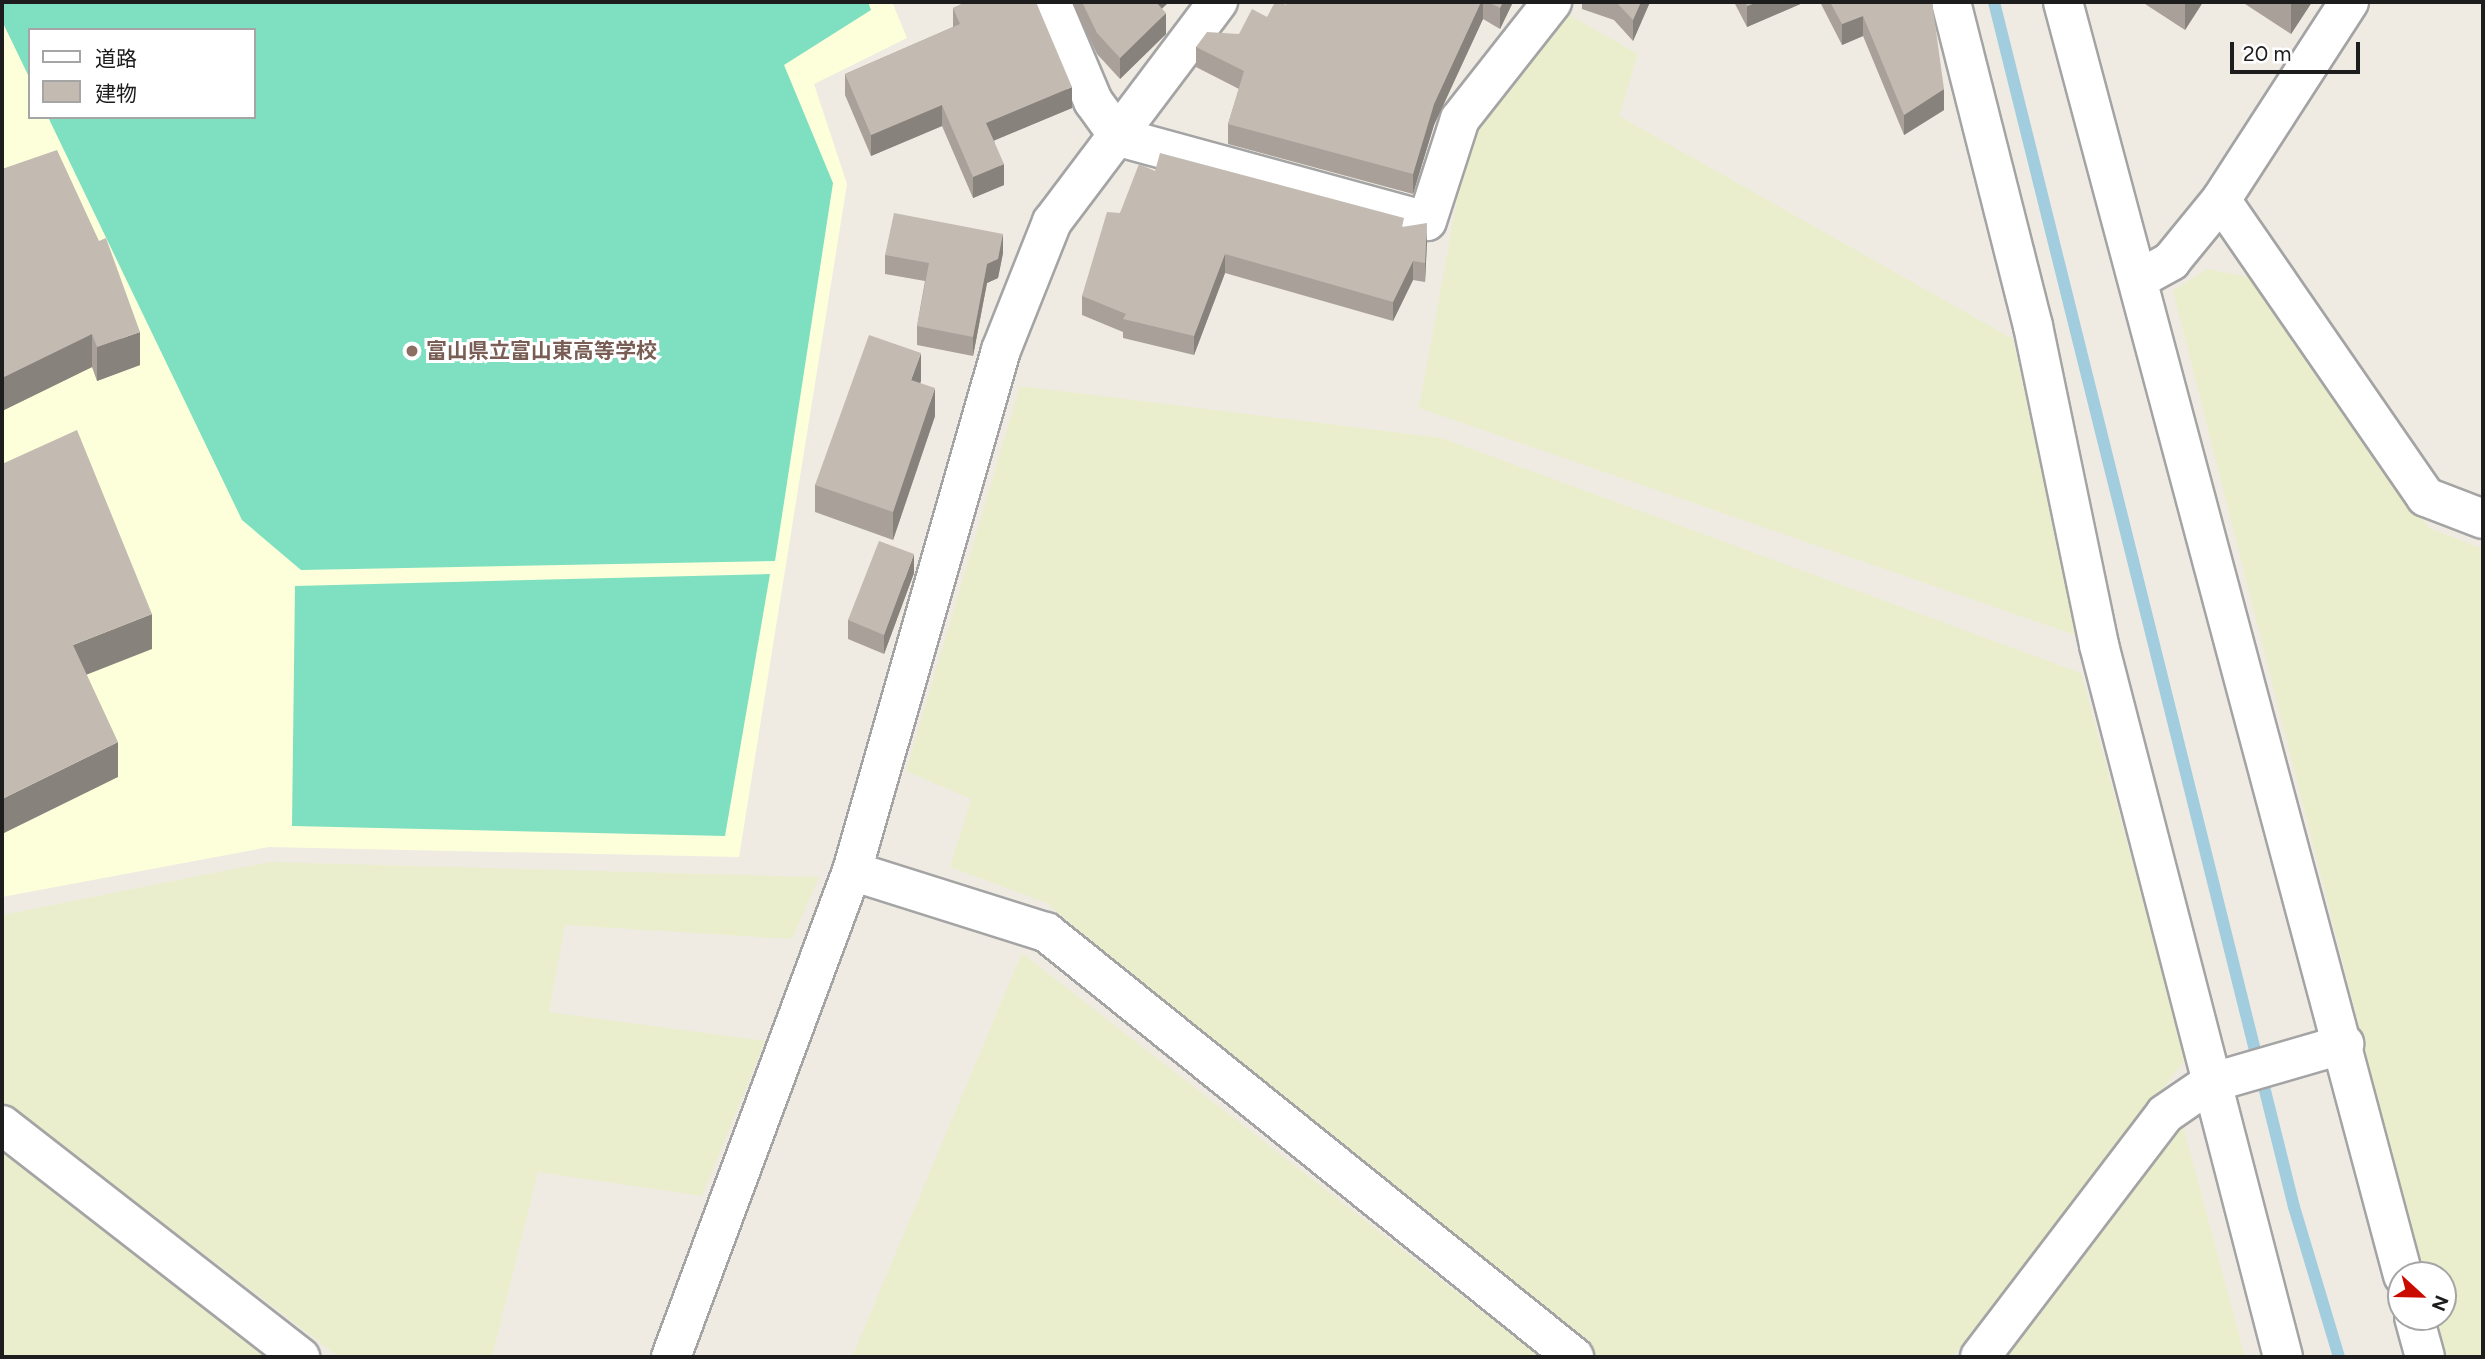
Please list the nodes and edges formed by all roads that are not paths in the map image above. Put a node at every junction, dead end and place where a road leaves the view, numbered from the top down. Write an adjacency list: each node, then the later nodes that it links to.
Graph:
1 (1051, 2): 7 (street)
2 (1218, 2): 7 (street)
3 (1552, 2): 7 (street)
4 (1951, 2): 13 (street)
5 (2063, 2): 9 (street)
6 (2349, 2): 8 (street)
7 (1119, 137): 11 (street)
8 (2221, 200): 9 (street); 10 (street)
9 (2139, 279): 12 (street)
10 (2483, 520)
11 (852, 872): 18 (street); 19 (street)
12 (2344, 1044): 13 (street); 15 (street)
13 (2210, 1083): 20 (street); 21 (street)
14 (2, 1125): 17 (street)
15 (2399, 1261)
16 (2418, 1331): 22 (street)
17 (300, 1357)
18 (671, 1357)
19 (1574, 1357)
20 (1980, 1357)
21 (2283, 1357)
22 (2425, 1357)

